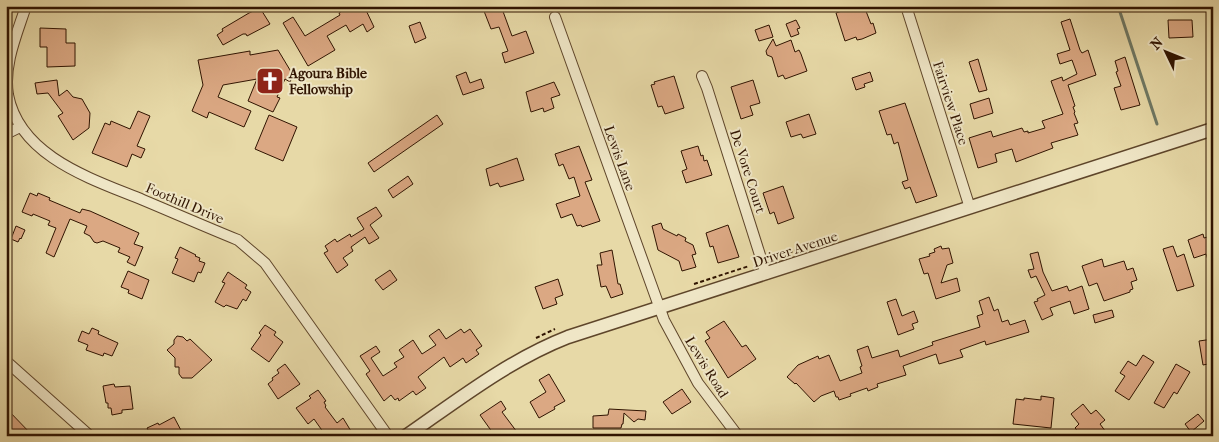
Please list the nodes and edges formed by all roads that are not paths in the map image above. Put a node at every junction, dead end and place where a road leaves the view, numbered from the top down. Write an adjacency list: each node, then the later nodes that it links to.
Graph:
1 (26, 6): 4 (street, Foothill Drive)
2 (906, 6): 9 (street, Fairview Place)
3 (555, 17): 11 (street, Lewis Lane)
4 (8, 57): 6 (street, Foothill Drive)
5 (702, 76): 10 (street, De Vore Court)
6 (20, 126): 8 (street); 14 (street, Foothill Drive)
7 (1213, 129): 9 (street, Driver Avenue)
8 (6, 134)
9 (970, 208): 10 (street, Driver Avenue)
10 (766, 274): 11 (street, Driver Avenue)
11 (659, 308): 15 (street, Driver Avenue); 16 (street, Lewis Road)
12 (6, 361): 13 (street)
13 (90, 436)
14 (388, 436)
15 (406, 436)
16 (738, 436)

